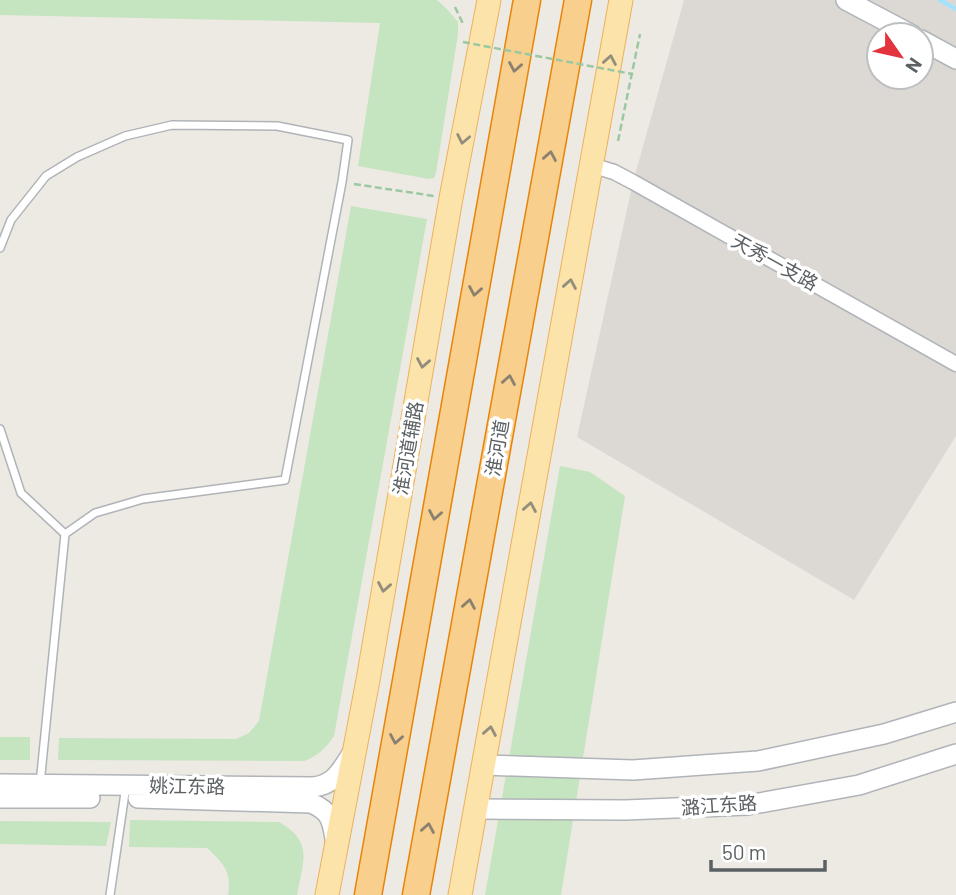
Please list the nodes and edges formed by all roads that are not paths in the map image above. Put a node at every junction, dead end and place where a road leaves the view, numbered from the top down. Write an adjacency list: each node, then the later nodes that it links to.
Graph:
1 (489, 0): 15 (main road, 淮河道辅路, one-way to 15)
2 (527, 0): 26 (highway, one-way to 26)
3 (578, 0): 27 (highway, 淮河道, one-way to 3)
4 (621, 0): 9 (main road, one-way to 4)
5 (846, 0): 6 (street)
6 (886, 21)
7 (935, 48): 8 (street)
8 (956, 59)
9 (591, 165): 11 (street, 天秀一支路); 17 (main road, one-way to 9)
10 (0, 248): 13 (lane)
11 (956, 364)
12 (0, 429): 13 (lane)
13 (65, 534): 19 (lane)
14 (956, 712): 17 (street)
15 (355, 748): 20 (street, 姚江东路); 23 (main road, 淮河道辅路)
16 (956, 754): 22 (street, 潞江东路)
17 (484, 765): 22 (main road)
18 (0, 784): 19 (street, 姚江东路)
19 (40, 792): 20 (street, 姚江东路); 21 (street, 姚江东路)
20 (126, 792): 23 (street, 姚江东路); 24 (lane)
21 (0, 798)
22 (476, 809): 28 (main road)
23 (336, 845): 25 (main road, 淮河道辅路)
24 (110, 895)
25 (327, 895)
26 (368, 895)
27 (416, 895)
28 (460, 895)

